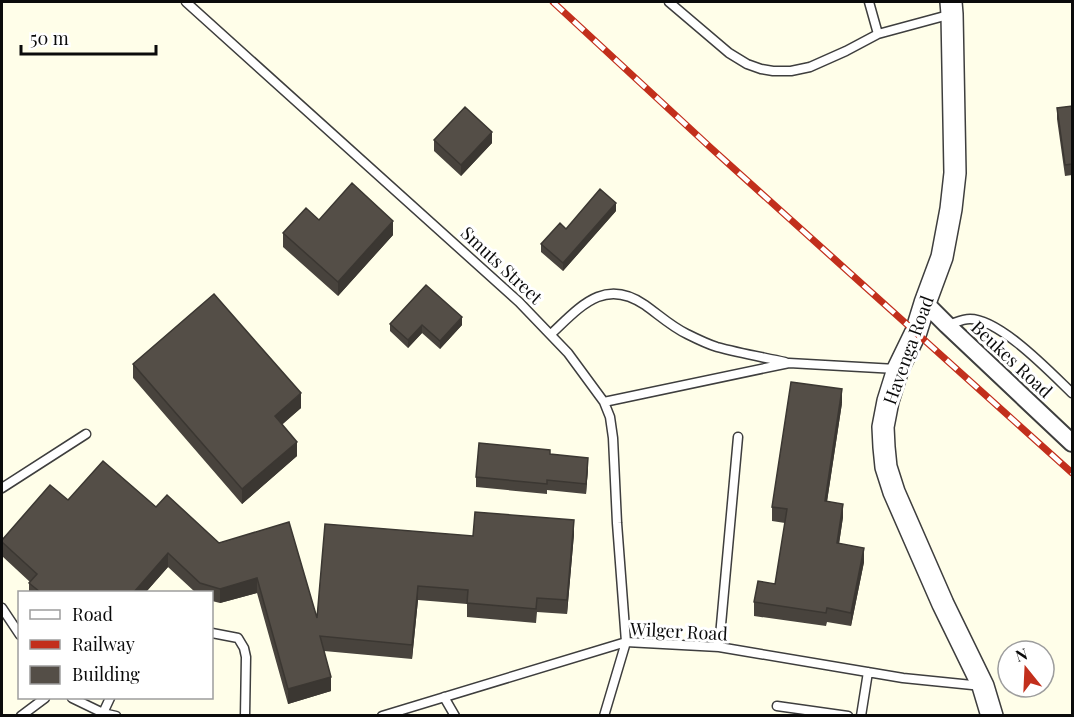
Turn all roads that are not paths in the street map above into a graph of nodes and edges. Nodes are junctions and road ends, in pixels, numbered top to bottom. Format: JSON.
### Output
{"nodes":[{"id":1,"x":186,"y":2,"type":"edge"},
{"id":2,"x":669,"y":2,"type":"edge"},
{"id":3,"x":869,"y":2,"type":"edge"},
{"id":4,"x":952,"y":8,"type":"edge"},
{"id":5,"x":878,"y":34,"type":"junction"},
{"id":6,"x":925,"y":303,"type":"junction"},
{"id":7,"x":947,"y":326,"type":"junction"},
{"id":8,"x":551,"y":334,"type":"junction"},
{"id":9,"x":789,"y":363,"type":"junction"},
{"id":10,"x":898,"y":369,"type":"junction"},
{"id":11,"x":1072,"y":393,"type":"edge"},
{"id":12,"x":604,"y":402,"type":"junction"},
{"id":13,"x":86,"y":434,"type":"dead end"},
{"id":14,"x":738,"y":437,"type":"dead end"},
{"id":15,"x":1072,"y":442,"type":"edge"},
{"id":16,"x":2,"y":488,"type":"edge"},
{"id":17,"x":2,"y":608,"type":"edge"},
{"id":18,"x":18,"y":632,"type":"edge"},
{"id":19,"x":213,"y":633,"type":"edge"},
{"id":20,"x":626,"y":642,"type":"junction"},
{"id":21,"x":719,"y":647,"type":"junction"},
{"id":22,"x":867,"y":672,"type":"junction"},
{"id":23,"x":982,"y":686,"type":"junction"},
{"id":24,"x":444,"y":698,"type":"junction"},
{"id":25,"x":44,"y":699,"type":"edge"},
{"id":26,"x":74,"y":699,"type":"edge"},
{"id":27,"x":110,"y":699,"type":"edge"},
{"id":28,"x":777,"y":706,"type":"dead end"},
{"id":29,"x":103,"y":713,"type":"junction"},
{"id":30,"x":21,"y":716,"type":"edge"},
{"id":31,"x":116,"y":716,"type":"edge"},
{"id":32,"x":245,"y":716,"type":"edge"},
{"id":33,"x":382,"y":716,"type":"edge"},
{"id":34,"x":455,"y":716,"type":"edge"},
{"id":35,"x":604,"y":716,"type":"edge"},
{"id":36,"x":848,"y":716,"type":"edge"},
{"id":37,"x":861,"y":716,"type":"edge"},
{"id":38,"x":992,"y":716,"type":"edge"}],
"edges":[{"from":1,"to":8,"type":"lane","name":"Smuts Street"},
{"from":2,"to":5,"type":"lane"},
{"from":3,"to":5,"type":"lane"},
{"from":4,"to":5,"type":"lane"},
{"from":4,"to":6,"type":"street","name":"Havenga Road"},
{"from":6,"to":7,"type":"street","name":"Beukes Road"},
{"from":6,"to":10,"type":"street","name":"Havenga Road"},
{"from":7,"to":11,"type":"lane"},
{"from":7,"to":15,"type":"street","name":"Beukes Road"},
{"from":8,"to":9,"type":"lane"},
{"from":8,"to":12,"type":"lane","name":"Smuts Street"},
{"from":9,"to":10,"type":"lane"},
{"from":9,"to":12,"type":"lane"},
{"from":10,"to":23,"type":"street","name":"Havenga Road"},
{"from":12,"to":20,"type":"lane","name":"Smuts Street"},
{"from":13,"to":16,"type":"lane"},
{"from":14,"to":21,"type":"lane"},
{"from":17,"to":18,"type":"lane"},
{"from":19,"to":32,"type":"lane"},
{"from":20,"to":21,"type":"lane","name":"Wilger Road"},
{"from":20,"to":24,"type":"lane","name":"Wilger Road"},
{"from":20,"to":35,"type":"lane"},
{"from":21,"to":22,"type":"lane","name":"Wilger Road"},
{"from":22,"to":23,"type":"lane","name":"Wilger Road"},
{"from":22,"to":37,"type":"lane"},
{"from":23,"to":38,"type":"street","name":"Havenga Road"},
{"from":24,"to":33,"type":"lane","name":"Wilger Road"},
{"from":24,"to":34,"type":"lane"},
{"from":25,"to":30,"type":"lane"},
{"from":26,"to":29,"type":"lane"},
{"from":27,"to":29,"type":"lane"},
{"from":28,"to":36,"type":"lane"},
{"from":29,"to":31,"type":"lane"}]}
